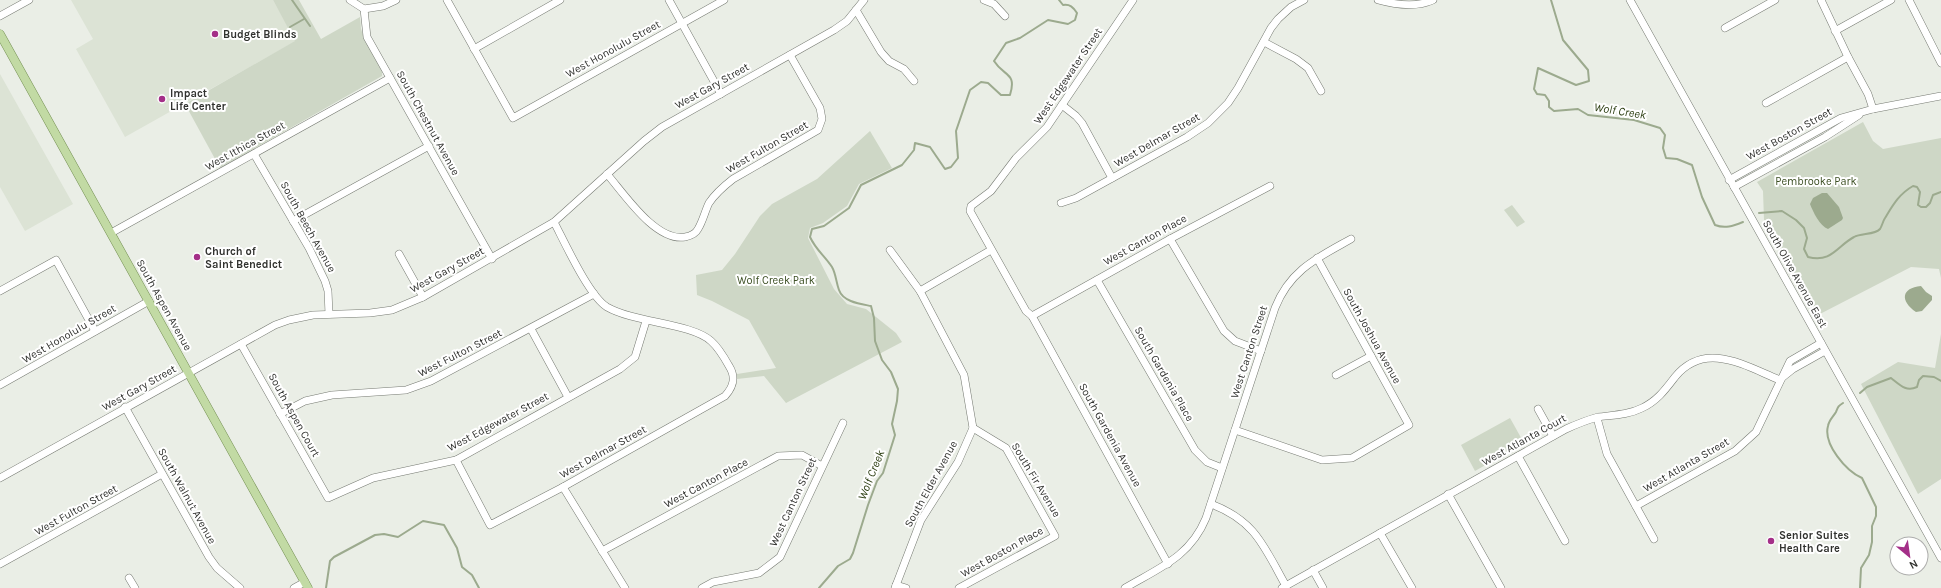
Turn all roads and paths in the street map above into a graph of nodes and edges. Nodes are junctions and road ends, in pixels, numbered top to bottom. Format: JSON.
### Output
{"nodes":[{"id":1,"x":29,"y":0,"type":"edge"},
{"id":2,"x":350,"y":0,"type":"edge"},
{"id":3,"x":396,"y":0,"type":"edge"},
{"id":4,"x":447,"y":0,"type":"edge"},
{"id":5,"x":560,"y":0,"type":"edge"},
{"id":6,"x":669,"y":0,"type":"edge"},
{"id":7,"x":724,"y":0,"type":"edge"},
{"id":8,"x":864,"y":0,"type":"edge"},
{"id":9,"x":984,"y":0,"type":"edge"},
{"id":10,"x":1133,"y":0,"type":"edge"},
{"id":11,"x":1304,"y":0,"type":"edge"},
{"id":12,"x":1378,"y":0,"type":"edge"},
{"id":13,"x":1434,"y":0,"type":"edge"},
{"id":14,"x":1630,"y":0,"type":"edge"},
{"id":15,"x":1776,"y":0,"type":"edge"},
{"id":16,"x":1821,"y":0,"type":"edge"},
{"id":17,"x":1891,"y":0,"type":"edge"},
{"id":18,"x":1909,"y":0,"type":"edge"},
{"id":19,"x":364,"y":8,"type":"junction"},
{"id":20,"x":856,"y":10,"type":"junction"},
{"id":21,"x":0,"y":16,"type":"edge"},
{"id":22,"x":1004,"y":16,"type":"dead end"},
{"id":23,"x":682,"y":23,"type":"junction"},
{"id":24,"x":1725,"y":28,"type":"dead end"},
{"id":25,"x":1835,"y":31,"type":"junction"},
{"id":26,"x":0,"y":34,"type":"edge"},
{"id":27,"x":1264,"y":42,"type":"junction"},
{"id":28,"x":474,"y":49,"type":"junction"},
{"id":29,"x":790,"y":55,"type":"junction"},
{"id":30,"x":1848,"y":57,"type":"junction"},
{"id":31,"x":1941,"y":63,"type":"edge"},
{"id":32,"x":390,"y":78,"type":"junction"},
{"id":33,"x":914,"y":82,"type":"dead end"},
{"id":34,"x":1321,"y":91,"type":"dead end"},
{"id":35,"x":721,"y":94,"type":"junction"},
{"id":36,"x":1941,"y":96,"type":"edge"},
{"id":37,"x":1766,"y":103,"type":"dead end"},
{"id":38,"x":1062,"y":105,"type":"junction"},
{"id":39,"x":1873,"y":109,"type":"junction"},
{"id":40,"x":1862,"y":112,"type":"junction"},
{"id":41,"x":429,"y":146,"type":"junction"},
{"id":42,"x":254,"y":154,"type":"junction"},
{"id":43,"x":607,"y":174,"type":"junction"},
{"id":44,"x":1112,"y":178,"type":"junction"},
{"id":45,"x":1729,"y":180,"type":"junction"},
{"id":46,"x":1270,"y":186,"type":"dead end"},
{"id":47,"x":1734,"y":187,"type":"junction"},
{"id":48,"x":1061,"y":203,"type":"dead end"},
{"id":49,"x":293,"y":221,"type":"junction"},
{"id":50,"x":554,"y":222,"type":"junction"},
{"id":51,"x":111,"y":233,"type":"junction"},
{"id":52,"x":1170,"y":239,"type":"junction"},
{"id":53,"x":1351,"y":239,"type":"dead end"},
{"id":54,"x":890,"y":250,"type":"dead end"},
{"id":55,"x":991,"y":250,"type":"junction"},
{"id":56,"x":399,"y":254,"type":"dead end"},
{"id":57,"x":492,"y":258,"type":"junction"},
{"id":58,"x":1317,"y":258,"type":"junction"},
{"id":59,"x":1097,"y":280,"type":"junction"},
{"id":60,"x":0,"y":291,"type":"edge"},
{"id":61,"x":920,"y":291,"type":"junction"},
{"id":62,"x":594,"y":294,"type":"junction"},
{"id":63,"x":423,"y":297,"type":"junction"},
{"id":64,"x":149,"y":301,"type":"junction"},
{"id":65,"x":330,"y":314,"type":"junction"},
{"id":66,"x":1032,"y":316,"type":"junction"},
{"id":67,"x":646,"y":321,"type":"junction"},
{"id":68,"x":531,"y":329,"type":"junction"},
{"id":69,"x":95,"y":331,"type":"junction"},
{"id":70,"x":1821,"y":343,"type":"junction"},
{"id":71,"x":241,"y":344,"type":"junction"},
{"id":72,"x":1825,"y":351,"type":"junction"},
{"id":73,"x":1261,"y":352,"type":"junction"},
{"id":74,"x":1371,"y":356,"type":"junction"},
{"id":75,"x":189,"y":373,"type":"junction"},
{"id":76,"x":1336,"y":375,"type":"dead end"},
{"id":77,"x":1780,"y":380,"type":"junction"},
{"id":78,"x":0,"y":385,"type":"edge"},
{"id":79,"x":568,"y":397,"type":"junction"},
{"id":80,"x":125,"y":407,"type":"junction"},
{"id":81,"x":1538,"y":409,"type":"dead end"},
{"id":82,"x":280,"y":414,"type":"junction"},
{"id":83,"x":1597,"y":418,"type":"junction"},
{"id":84,"x":843,"y":423,"type":"dead end"},
{"id":85,"x":973,"y":428,"type":"junction"},
{"id":86,"x":1235,"y":430,"type":"junction"},
{"id":87,"x":1553,"y":436,"type":"junction"},
{"id":88,"x":1518,"y":456,"type":"junction"},
{"id":89,"x":456,"y":460,"type":"junction"},
{"id":90,"x":822,"y":466,"type":"junction"},
{"id":91,"x":1222,"y":468,"type":"junction"},
{"id":92,"x":162,"y":474,"type":"junction"},
{"id":93,"x":0,"y":478,"type":"edge"},
{"id":94,"x":563,"y":487,"type":"junction"},
{"id":95,"x":1448,"y":494,"type":"junction"},
{"id":96,"x":328,"y":498,"type":"joint"},
{"id":97,"x":1211,"y":504,"type":"junction"},
{"id":98,"x":1636,"y":506,"type":"junction"},
{"id":99,"x":1380,"y":533,"type":"junction"},
{"id":100,"x":1055,"y":536,"type":"joint"},
{"id":101,"x":1654,"y":539,"type":"dead end"},
{"id":102,"x":1565,"y":541,"type":"dead end"},
{"id":103,"x":602,"y":551,"type":"junction"},
{"id":104,"x":1941,"y":558,"type":"edge"},
{"id":105,"x":0,"y":564,"type":"edge"},
{"id":106,"x":1168,"y":564,"type":"junction"},
{"id":107,"x":1313,"y":570,"type":"junction"},
{"id":108,"x":129,"y":578,"type":"dead end"},
{"id":109,"x":306,"y":585,"type":"edge"},
{"id":110,"x":896,"y":586,"type":"edge"},
{"id":111,"x":1284,"y":587,"type":"edge"},
{"id":112,"x":135,"y":588,"type":"edge"},
{"id":113,"x":240,"y":588,"type":"edge"},
{"id":114,"x":294,"y":588,"type":"edge"},
{"id":115,"x":624,"y":588,"type":"edge"},
{"id":116,"x":702,"y":588,"type":"edge"},
{"id":117,"x":906,"y":588,"type":"edge"},
{"id":118,"x":959,"y":588,"type":"edge"},
{"id":119,"x":1124,"y":588,"type":"edge"},
{"id":120,"x":1323,"y":588,"type":"edge"},
{"id":121,"x":1412,"y":588,"type":"edge"},
{"id":122,"x":1501,"y":588,"type":"edge"}],
"edges":[{"from":1,"to":21,"type":"street"},
{"from":2,"to":19,"type":"street"},
{"from":3,"to":19,"type":"street"},
{"from":4,"to":28,"type":"street"},
{"from":5,"to":28,"type":"street"},
{"from":6,"to":23,"type":"street"},
{"from":7,"to":23,"type":"street","name":"West Honolulu Street"},
{"from":8,"to":20,"type":"street","name":"West Gary Street"},
{"from":9,"to":22,"type":"street"},
{"from":10,"to":38,"type":"street","name":"West Edgewater Street"},
{"from":11,"to":27,"type":"street","name":"West Delmar Street"},
{"from":12,"to":13,"type":"street"},
{"from":14,"to":45,"type":"street","name":"South Olive Avenue East"},
{"from":15,"to":24,"type":"street"},
{"from":16,"to":25,"type":"street"},
{"from":17,"to":25,"type":"street"},
{"from":18,"to":31,"type":"street"},
{"from":19,"to":32,"type":"street","name":"South Chestnut Avenue"},
{"from":20,"to":29,"type":"street","name":"West Gary Street"},
{"from":20,"to":33,"type":"street"},
{"from":23,"to":28,"type":"street","name":"West Honolulu Street"},
{"from":23,"to":35,"type":"street"},
{"from":25,"to":30,"type":"street"},
{"from":26,"to":51,"type":"main road","name":"South Aspen Avenue"},
{"from":27,"to":34,"type":"street"},
{"from":27,"to":44,"type":"street","name":"West Delmar Street"},
{"from":29,"to":35,"type":"street","name":"West Gary Street"},
{"from":29,"to":43,"type":"street","name":"West Fulton Street"},
{"from":30,"to":37,"type":"street"},
{"from":30,"to":39,"type":"street"},
{"from":32,"to":41,"type":"street","name":"South Chestnut Avenue"},
{"from":32,"to":42,"type":"street","name":"West Ithica Street"},
{"from":35,"to":43,"type":"street","name":"West Gary Street"},
{"from":36,"to":39,"type":"street","name":"West Boston Street"},
{"from":38,"to":44,"type":"street"},
{"from":38,"to":55,"type":"street","name":"West Edgewater Street"},
{"from":39,"to":40,"type":"street","name":"West Boston Street"},
{"from":40,"to":45,"type":"street","name":"West Boston Street"},
{"from":40,"to":47,"type":"street","name":"West Boston Street"},
{"from":41,"to":49,"type":"street"},
{"from":41,"to":57,"type":"street","name":"South Chestnut Avenue"},
{"from":42,"to":49,"type":"street","name":"South Beech Avenue"},
{"from":42,"to":51,"type":"street","name":"West Ithica Street"},
{"from":43,"to":50,"type":"street","name":"West Gary Street"},
{"from":44,"to":48,"type":"street","name":"West Delmar Street"},
{"from":45,"to":47,"type":"street","name":"South Olive Avenue East"},
{"from":46,"to":52,"type":"street","name":"West Canton Place"},
{"from":47,"to":70,"type":"street","name":"South Olive Avenue East"},
{"from":49,"to":65,"type":"street","name":"South Beech Avenue"},
{"from":50,"to":57,"type":"street","name":"West Gary Street"},
{"from":50,"to":62,"type":"street"},
{"from":51,"to":64,"type":"main road","name":"South Aspen Avenue"},
{"from":52,"to":59,"type":"street","name":"West Canton Place"},
{"from":52,"to":73,"type":"street"},
{"from":53,"to":58,"type":"street","name":"West Canton Street"},
{"from":54,"to":61,"type":"street"},
{"from":55,"to":61,"type":"street"},
{"from":55,"to":66,"type":"street","name":"West Edgewater Street"},
{"from":56,"to":63,"type":"street"},
{"from":57,"to":63,"type":"street","name":"West Gary Street"},
{"from":58,"to":73,"type":"street","name":"West Canton Street"},
{"from":58,"to":74,"type":"street","name":"South Joshua Avenue"},
{"from":59,"to":66,"type":"street","name":"West Canton Place"},
{"from":59,"to":91,"type":"street","name":"South Gardenia Place"},
{"from":60,"to":69,"type":"street"},
{"from":61,"to":85,"type":"street"},
{"from":62,"to":67,"type":"street"},
{"from":62,"to":68,"type":"street","name":"West Fulton Street"},
{"from":63,"to":65,"type":"street","name":"West Gary Street"},
{"from":64,"to":69,"type":"street","name":"West Honolulu Street"},
{"from":64,"to":75,"type":"main road","name":"South Aspen Avenue"},
{"from":65,"to":71,"type":"street","name":"West Gary Street"},
{"from":66,"to":106,"type":"street","name":"South Gardenia Avenue"},
{"from":67,"to":79,"type":"street","name":"West Edgewater Street"},
{"from":67,"to":94,"type":"street","name":"West Delmar Street"},
{"from":68,"to":79,"type":"street"},
{"from":68,"to":82,"type":"street","name":"West Fulton Street"},
{"from":69,"to":78,"type":"street","name":"West Honolulu Street"},
{"from":70,"to":72,"type":"street","name":"South Olive Avenue East"},
{"from":70,"to":77,"type":"street"},
{"from":71,"to":75,"type":"street","name":"West Gary Street"},
{"from":71,"to":82,"type":"street","name":"South Aspen Court"},
{"from":72,"to":77,"type":"street"},
{"from":72,"to":104,"type":"street","name":"South Olive Avenue East"},
{"from":73,"to":86,"type":"street","name":"West Canton Street"},
{"from":74,"to":76,"type":"street"},
{"from":74,"to":86,"type":"street","name":"South Joshua Avenue"},
{"from":75,"to":80,"type":"street","name":"West Gary Street"},
{"from":75,"to":109,"type":"main road","name":"South Aspen Avenue"},
{"from":77,"to":83,"type":"street","name":"West Atlanta Court"},
{"from":77,"to":98,"type":"street","name":"West Atlanta Street"},
{"from":79,"to":89,"type":"street","name":"West Edgewater Street"},
{"from":80,"to":92,"type":"street","name":"South Walnut Avenue"},
{"from":80,"to":93,"type":"street","name":"West Gary Street"},
{"from":81,"to":87,"type":"street"},
{"from":82,"to":96,"type":"street","name":"South Aspen Court"},
{"from":83,"to":87,"type":"street","name":"West Atlanta Court"},
{"from":83,"to":98,"type":"street"},
{"from":84,"to":90,"type":"street","name":"West Canton Street"},
{"from":85,"to":100,"type":"street","name":"South Fir Avenue"},
{"from":85,"to":110,"type":"street","name":"South Elder Avenue"},
{"from":86,"to":91,"type":"street","name":"West Canton Street"},
{"from":87,"to":88,"type":"street","name":"West Atlanta Court"},
{"from":88,"to":95,"type":"street","name":"West Atlanta Court"},
{"from":88,"to":102,"type":"street"},
{"from":89,"to":94,"type":"street","name":"West Delmar Street"},
{"from":89,"to":96,"type":"street","name":"West Edgewater Street"},
{"from":90,"to":103,"type":"street","name":"West Canton Place"},
{"from":90,"to":116,"type":"street","name":"West Canton Street"},
{"from":91,"to":97,"type":"street","name":"West Canton Street"},
{"from":92,"to":105,"type":"street","name":"West Fulton Street"},
{"from":92,"to":113,"type":"street","name":"South Walnut Avenue"},
{"from":94,"to":103,"type":"street"},
{"from":95,"to":99,"type":"street","name":"West Atlanta Court"},
{"from":95,"to":122,"type":"street"},
{"from":97,"to":106,"type":"street"},
{"from":97,"to":111,"type":"street"},
{"from":98,"to":101,"type":"street"},
{"from":99,"to":107,"type":"street","name":"West Atlanta Court"},
{"from":99,"to":121,"type":"street"},
{"from":100,"to":118,"type":"street","name":"West Boston Place"},
{"from":103,"to":115,"type":"street"},
{"from":106,"to":119,"type":"street"},
{"from":107,"to":111,"type":"street","name":"West Atlanta Court"},
{"from":107,"to":120,"type":"street"},
{"from":108,"to":112,"type":"street"},
{"from":109,"to":114,"type":"street"},
{"from":110,"to":117,"type":"street"}]}
